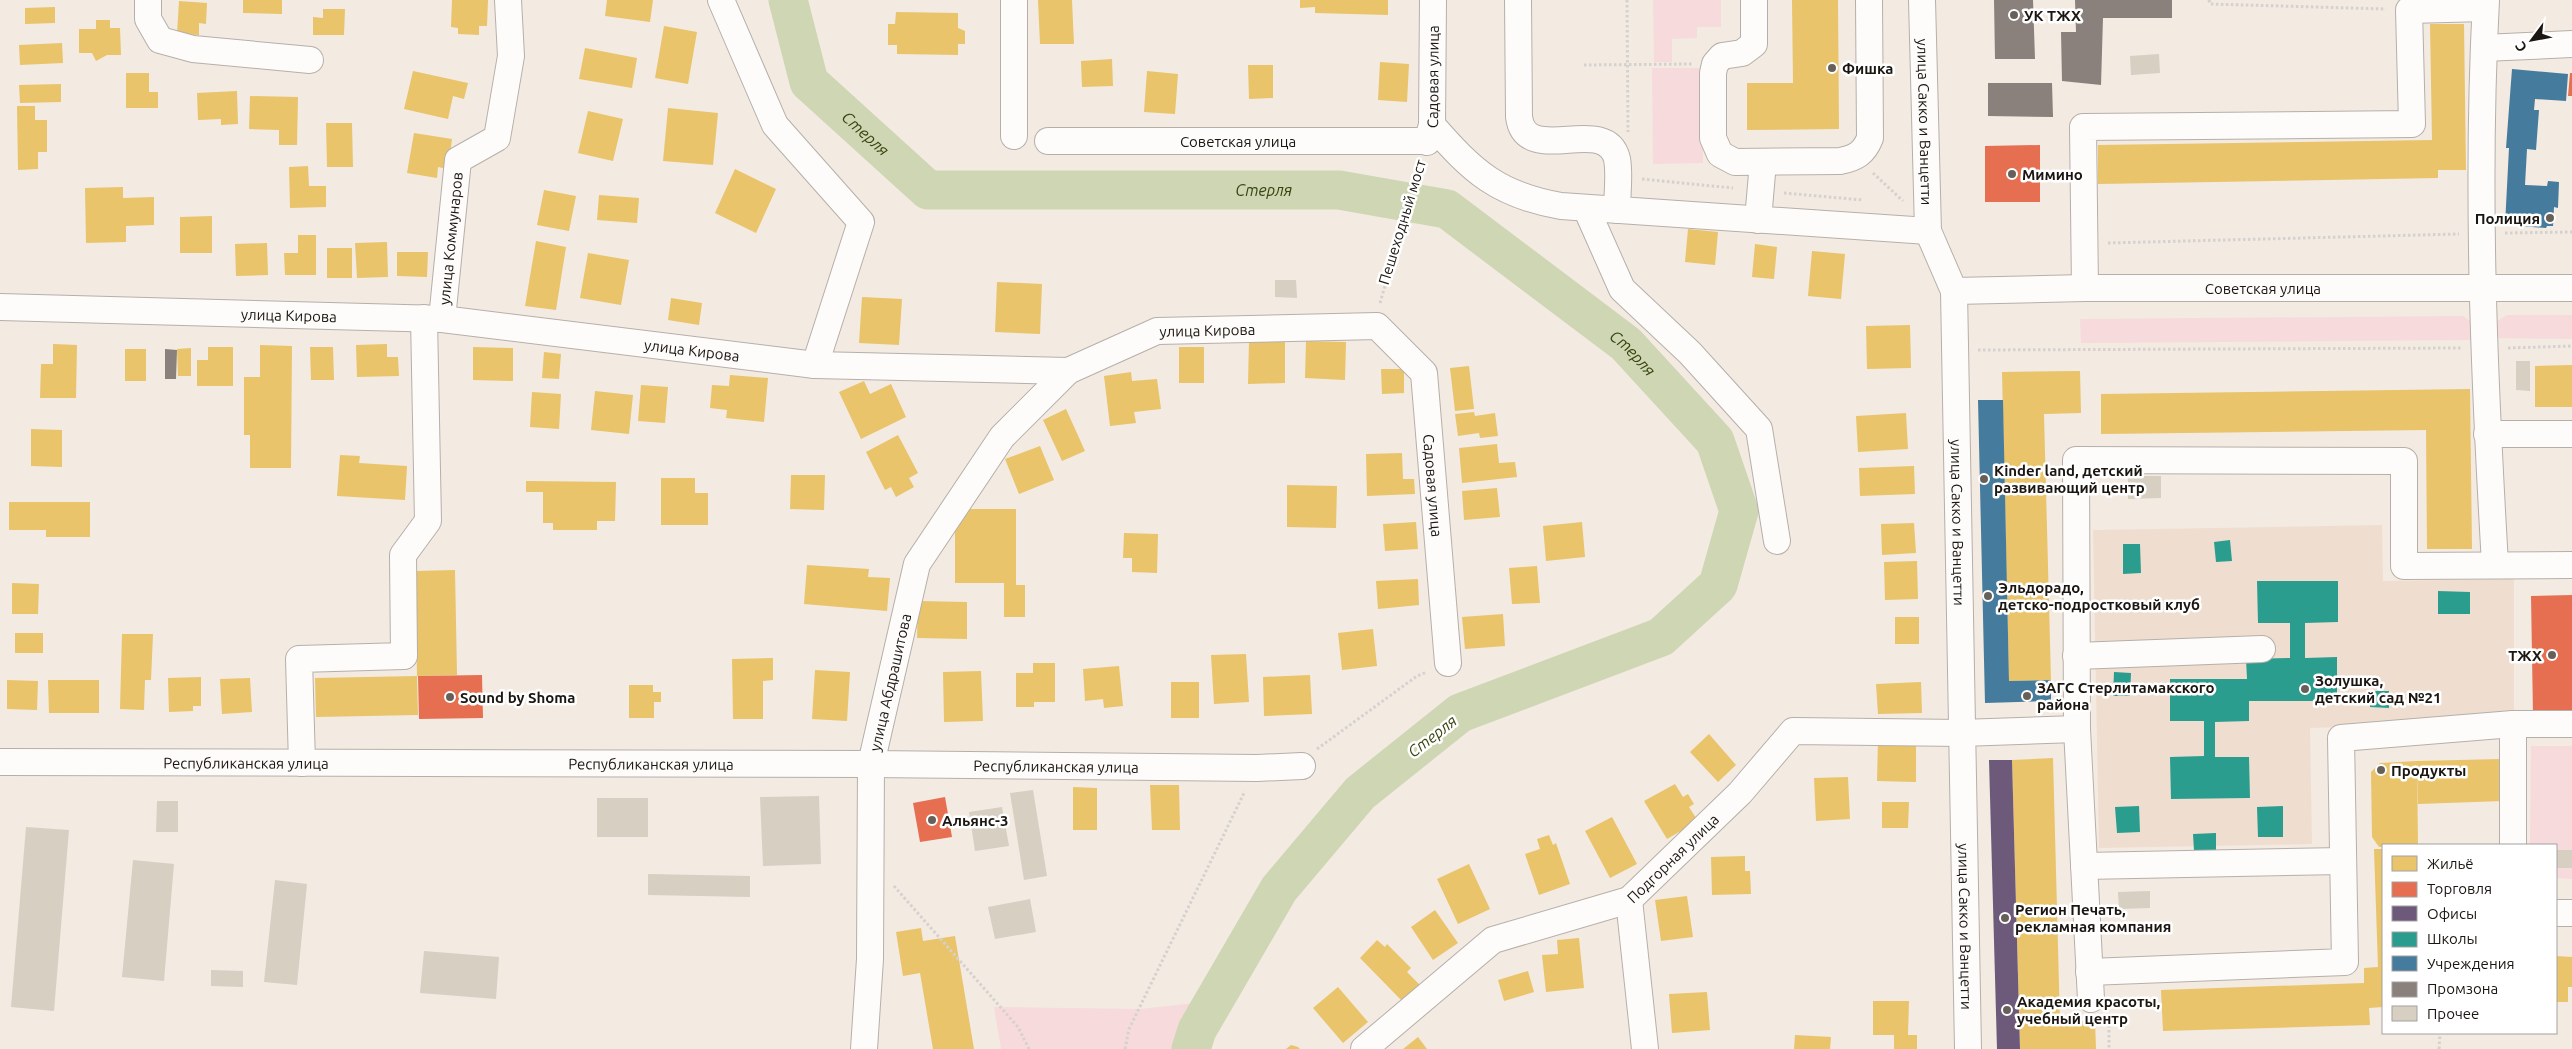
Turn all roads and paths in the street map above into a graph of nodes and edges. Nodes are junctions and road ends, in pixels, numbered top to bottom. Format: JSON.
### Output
{"nodes":[{"id":1,"x":148,"y":0,"type":"edge"},
{"id":2,"x":508,"y":0,"type":"edge"},
{"id":3,"x":721,"y":0,"type":"edge"},
{"id":4,"x":1014,"y":0,"type":"edge"},
{"id":5,"x":1433,"y":0,"type":"edge"},
{"id":6,"x":1518,"y":0,"type":"edge"},
{"id":7,"x":1627,"y":0,"type":"edge"},
{"id":8,"x":1754,"y":0,"type":"edge"},
{"id":9,"x":1869,"y":0,"type":"edge"},
{"id":10,"x":1922,"y":0,"type":"edge"},
{"id":11,"x":2210,"y":0,"type":"edge"},
{"id":12,"x":2486,"y":4,"type":"edge"},
{"id":13,"x":2409,"y":10,"type":"junction"},
{"id":14,"x":2572,"y":44,"type":"edge"},
{"id":15,"x":2484,"y":48,"type":"junction"},
{"id":16,"x":310,"y":60,"type":"dead end"},
{"id":17,"x":1715,"y":64,"type":"junction"},
{"id":18,"x":1584,"y":65,"type":"dead end"},
{"id":19,"x":1628,"y":65,"type":"junction"},
{"id":20,"x":1014,"y":136,"type":"dead end"},
{"id":21,"x":1428,"y":140,"type":"junction"},
{"id":22,"x":1048,"y":141,"type":"dead end"},
{"id":23,"x":1613,"y":152,"type":"junction"},
{"id":24,"x":1856,"y":156,"type":"junction"},
{"id":25,"x":1764,"y":162,"type":"junction"},
{"id":26,"x":1907,"y":205,"type":"dead end"},
{"id":27,"x":1586,"y":208,"type":"junction"},
{"id":28,"x":1617,"y":210,"type":"junction"},
{"id":29,"x":1758,"y":220,"type":"junction"},
{"id":30,"x":1928,"y":231,"type":"junction"},
{"id":31,"x":2572,"y":232,"type":"edge"},
{"id":32,"x":2480,"y":234,"type":"junction"},
{"id":33,"x":2085,"y":244,"type":"junction"},
{"id":34,"x":2085,"y":288,"type":"junction"},
{"id":35,"x":2572,"y":288,"type":"edge"},
{"id":36,"x":2482,"y":289,"type":"junction"},
{"id":37,"x":1381,"y":291,"type":"dead end"},
{"id":38,"x":1954,"y":291,"type":"junction"},
{"id":39,"x":0,"y":307,"type":"edge"},
{"id":40,"x":433,"y":318,"type":"junction"},
{"id":41,"x":1377,"y":326,"type":"joint"},
{"id":42,"x":1954,"y":346,"type":"junction"},
{"id":43,"x":2572,"y":346,"type":"edge"},
{"id":44,"x":2483,"y":348,"type":"junction"},
{"id":45,"x":815,"y":364,"type":"junction"},
{"id":46,"x":1068,"y":371,"type":"junction"},
{"id":47,"x":2488,"y":434,"type":"junction"},
{"id":48,"x":2572,"y":434,"type":"edge"},
{"id":49,"x":1777,"y":541,"type":"dead end"},
{"id":50,"x":2495,"y":564,"type":"junction"},
{"id":51,"x":2572,"y":565,"type":"edge"},
{"id":52,"x":2262,"y":649,"type":"dead end"},
{"id":53,"x":2076,"y":656,"type":"junction"},
{"id":54,"x":1448,"y":663,"type":"joint"},
{"id":55,"x":2513,"y":724,"type":"junction"},
{"id":56,"x":2572,"y":724,"type":"edge"},
{"id":57,"x":2077,"y":729,"type":"junction"},
{"id":58,"x":1960,"y":733,"type":"junction"},
{"id":59,"x":0,"y":762,"type":"edge"},
{"id":60,"x":302,"y":762,"type":"junction"},
{"id":61,"x":871,"y":764,"type":"junction"},
{"id":62,"x":1302,"y":766,"type":"joint"},
{"id":63,"x":1256,"y":768,"type":"junction"},
{"id":64,"x":2513,"y":844,"type":"edge"},
{"id":65,"x":871,"y":859,"type":"junction"},
{"id":66,"x":2343,"y":861,"type":"junction"},
{"id":67,"x":2084,"y":866,"type":"junction"},
{"id":68,"x":1628,"y":900,"type":"junction"},
{"id":69,"x":2557,"y":913,"type":"edge"},
{"id":70,"x":2572,"y":913,"type":"edge"},
{"id":71,"x":2089,"y":972,"type":"junction"},
{"id":72,"x":2091,"y":999,"type":"dead end"},
{"id":73,"x":2440,"y":1034,"type":"edge"},
{"id":74,"x":864,"y":1049,"type":"edge"},
{"id":75,"x":1028,"y":1049,"type":"edge"},
{"id":76,"x":1125,"y":1049,"type":"edge"},
{"id":77,"x":1364,"y":1049,"type":"edge"},
{"id":78,"x":1645,"y":1049,"type":"edge"},
{"id":79,"x":1968,"y":1049,"type":"edge"},
{"id":80,"x":2439,"y":1049,"type":"edge"}],
"edges":[{"from":1,"to":16,"type":"street"},
{"from":2,"to":40,"type":"street","name":"улица Коммунаров"},
{"from":3,"to":45,"type":"street"},
{"from":4,"to":20,"type":"street"},
{"from":5,"to":21,"type":"street","name":"Садовая улица"},
{"from":6,"to":23,"type":"street"},
{"from":7,"to":19,"type":"path"},
{"from":8,"to":17,"type":"street"},
{"from":9,"to":24,"type":"street"},
{"from":10,"to":30,"type":"street","name":"улица Сакко и Ванцетти"},
{"from":11,"to":13,"type":"path"},
{"from":12,"to":13,"type":"street"},
{"from":12,"to":15,"type":"street"},
{"from":13,"to":33,"type":"street"},
{"from":14,"to":15,"type":"street"},
{"from":15,"to":32,"type":"street"},
{"from":17,"to":19,"type":"path"},
{"from":17,"to":25,"type":"street"},
{"from":18,"to":19,"type":"path"},
{"from":19,"to":23,"type":"path"},
{"from":21,"to":22,"type":"street","name":"Советская улица"},
{"from":21,"to":27,"type":"street"},
{"from":21,"to":37,"type":"path","name":"Пешеходный мост"},
{"from":23,"to":28,"type":"street"},
{"from":24,"to":25,"type":"street"},
{"from":24,"to":26,"type":"path"},
{"from":25,"to":29,"type":"street"},
{"from":27,"to":28,"type":"street"},
{"from":27,"to":49,"type":"street"},
{"from":28,"to":29,"type":"street"},
{"from":29,"to":30,"type":"street"},
{"from":30,"to":38,"type":"street","name":"улица Сакко и Ванцетти"},
{"from":31,"to":32,"type":"path"},
{"from":32,"to":33,"type":"path"},
{"from":32,"to":36,"type":"street"},
{"from":33,"to":34,"type":"street"},
{"from":34,"to":36,"type":"street","name":"Советская улица"},
{"from":34,"to":38,"type":"street","name":"Советская улица"},
{"from":35,"to":36,"type":"street","name":"Советская улица"},
{"from":36,"to":44,"type":"street"},
{"from":38,"to":42,"type":"street","name":"улица Сакко и Ванцетти"},
{"from":39,"to":40,"type":"street","name":"улица Кирова"},
{"from":40,"to":45,"type":"street","name":"улица Кирова"},
{"from":40,"to":60,"type":"street","name":"улица Коммунаров"},
{"from":41,"to":46,"type":"street","name":"улица Кирова"},
{"from":41,"to":54,"type":"street","name":"Садовая улица"},
{"from":42,"to":44,"type":"path"},
{"from":42,"to":58,"type":"street","name":"улица Сакко и Ванцетти"},
{"from":43,"to":44,"type":"path"},
{"from":44,"to":47,"type":"street"},
{"from":45,"to":46,"type":"street","name":"улица Кирова"},
{"from":46,"to":61,"type":"street","name":"улица Абдрашитова"},
{"from":47,"to":48,"type":"street"},
{"from":47,"to":50,"type":"street"},
{"from":50,"to":51,"type":"street"},
{"from":50,"to":53,"type":"street"},
{"from":52,"to":53,"type":"street"},
{"from":53,"to":57,"type":"street"},
{"from":54,"to":62,"type":"path"},
{"from":55,"to":56,"type":"street"},
{"from":55,"to":64,"type":"street"},
{"from":55,"to":66,"type":"street"},
{"from":57,"to":58,"type":"street"},
{"from":57,"to":67,"type":"street"},
{"from":58,"to":68,"type":"street","name":"Подгорная улица"},
{"from":58,"to":79,"type":"street","name":"улица Сакко и Ванцетти"},
{"from":59,"to":60,"type":"street","name":"Республиканская улица"},
{"from":60,"to":61,"type":"street","name":"Республиканская улица"},
{"from":61,"to":63,"type":"street","name":"Республиканская улица"},
{"from":61,"to":65,"type":"street","name":"улица Абдрашитова"},
{"from":62,"to":63,"type":"street","name":"Республиканская улица"},
{"from":63,"to":76,"type":"path"},
{"from":65,"to":74,"type":"street","name":"улица Абдрашитова"},
{"from":65,"to":75,"type":"path"},
{"from":66,"to":67,"type":"street"},
{"from":66,"to":71,"type":"street"},
{"from":67,"to":71,"type":"street"},
{"from":68,"to":77,"type":"street","name":"Подгорная улица"},
{"from":68,"to":78,"type":"street"},
{"from":69,"to":70,"type":"street"},
{"from":71,"to":72,"type":"street"},
{"from":73,"to":80,"type":"path"}]}
